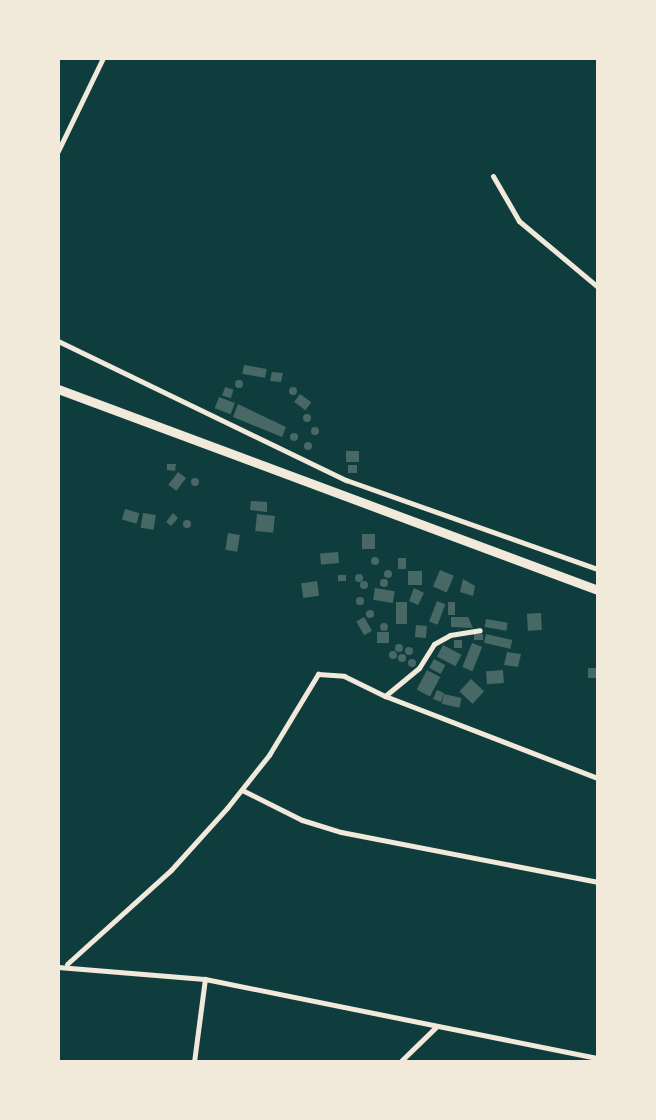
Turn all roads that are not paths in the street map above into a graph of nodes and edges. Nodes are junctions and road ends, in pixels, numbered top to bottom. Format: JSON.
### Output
{"nodes":[{"id":1,"x":103,"y":58,"type":"edge"},
{"id":2,"x":58,"y":151,"type":"edge"},
{"id":3,"x":493,"y":176,"type":"dead end"},
{"id":4,"x":598,"y":287,"type":"edge"},
{"id":5,"x":58,"y":341,"type":"edge"},
{"id":6,"x":58,"y":388,"type":"edge"},
{"id":7,"x":598,"y":569,"type":"edge"},
{"id":8,"x":598,"y":590,"type":"edge"},
{"id":9,"x":480,"y":630,"type":"dead end"},
{"id":10,"x":385,"y":696,"type":"junction"},
{"id":11,"x":598,"y":778,"type":"edge"},
{"id":12,"x":242,"y":790,"type":"junction"},
{"id":13,"x":598,"y":882,"type":"edge"},
{"id":14,"x":67,"y":964,"type":"junction"},
{"id":15,"x":58,"y":967,"type":"edge"},
{"id":16,"x":205,"y":979,"type":"junction"},
{"id":17,"x":436,"y":1027,"type":"junction"},
{"id":18,"x":598,"y":1058,"type":"edge"},
{"id":19,"x":194,"y":1062,"type":"edge"},
{"id":20,"x":400,"y":1062,"type":"edge"}],
"edges":[{"from":1,"to":2,"type":"street"},
{"from":3,"to":4,"type":"street"},
{"from":5,"to":7,"type":"street"},
{"from":6,"to":8,"type":"highway"},
{"from":9,"to":10,"type":"street"},
{"from":10,"to":11,"type":"street"},
{"from":10,"to":12,"type":"street"},
{"from":12,"to":13,"type":"street"},
{"from":12,"to":14,"type":"street"},
{"from":14,"to":15,"type":"street"},
{"from":14,"to":16,"type":"street"},
{"from":16,"to":17,"type":"street"},
{"from":16,"to":19,"type":"street"},
{"from":17,"to":18,"type":"street"},
{"from":17,"to":20,"type":"street"}]}
